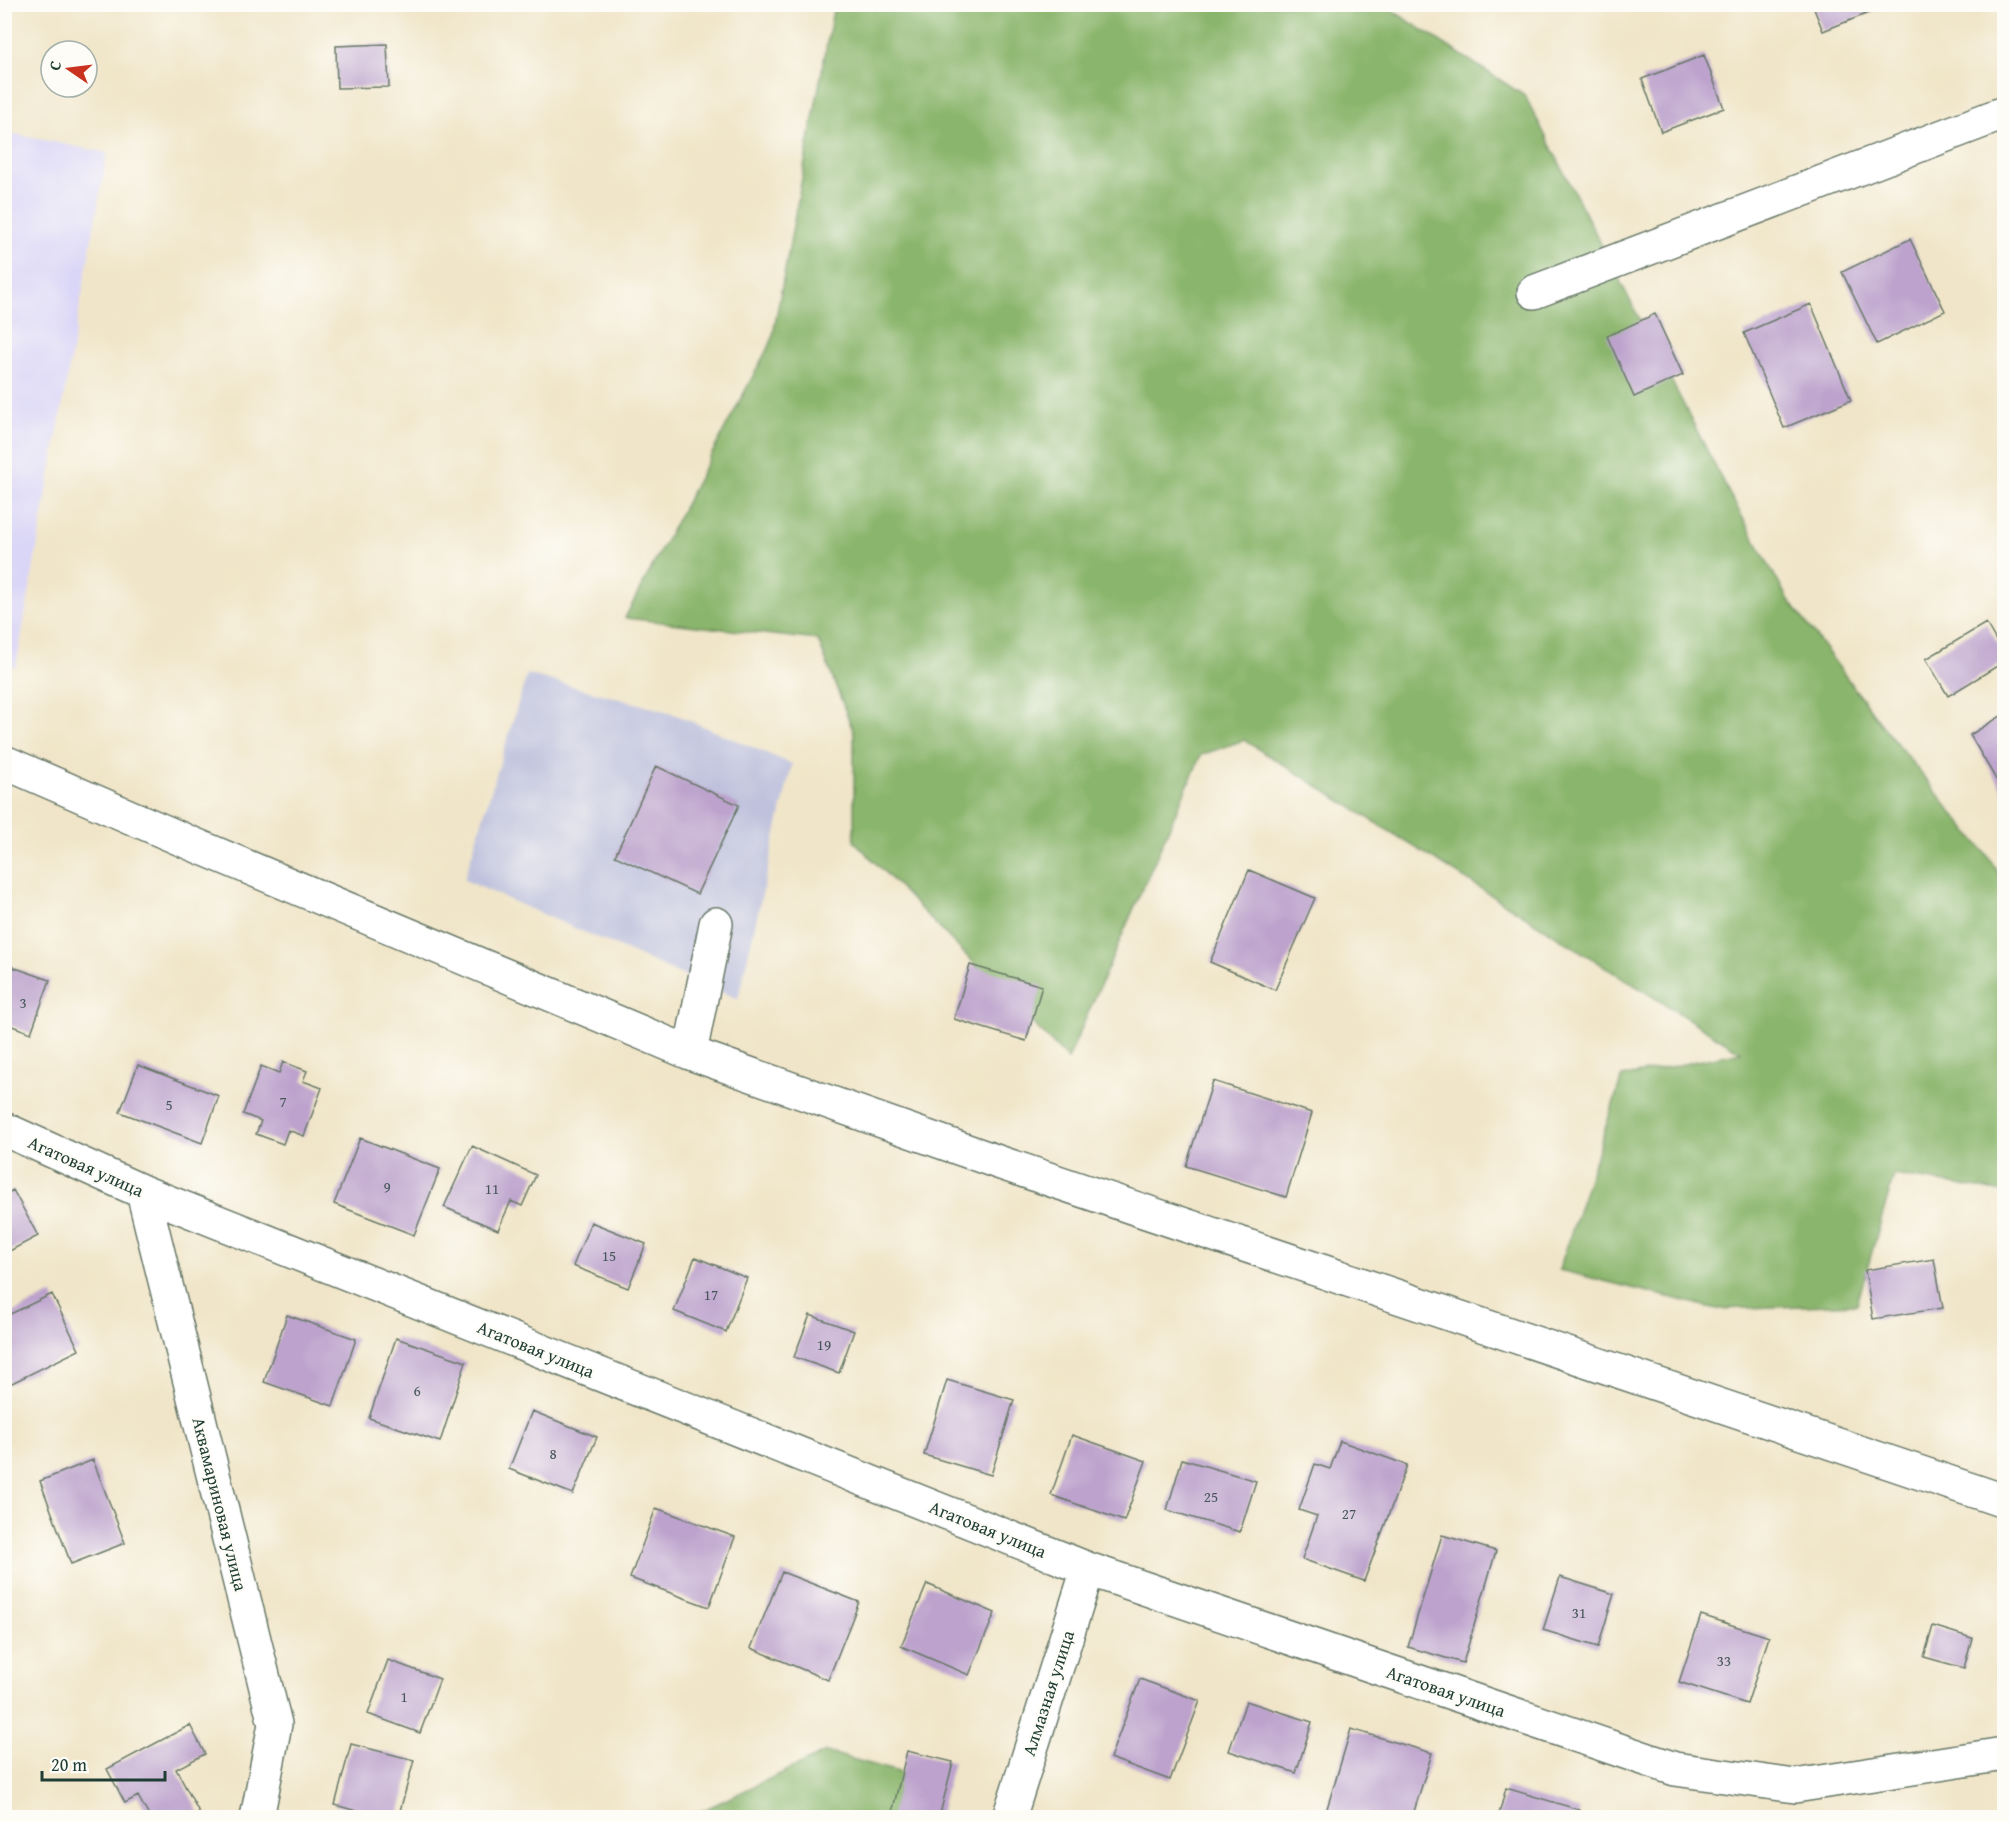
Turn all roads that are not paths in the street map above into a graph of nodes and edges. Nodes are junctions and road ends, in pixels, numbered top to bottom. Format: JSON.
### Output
{"nodes":[{"id":1,"x":2004,"y":113,"type":"edge"},
{"id":2,"x":1534,"y":292,"type":"dead end"},
{"id":3,"x":4,"y":762,"type":"edge"},
{"id":4,"x":716,"y":924,"type":"dead end"},
{"id":5,"x":690,"y":1053,"type":"junction"},
{"id":6,"x":4,"y":1130,"type":"edge"},
{"id":7,"x":143,"y":1192,"type":"junction"},
{"id":8,"x":2004,"y":1501,"type":"edge"},
{"id":9,"x":1088,"y":1569,"type":"junction"},
{"id":10,"x":2004,"y":1754,"type":"edge"},
{"id":11,"x":257,"y":1818,"type":"edge"},
{"id":12,"x":1009,"y":1818,"type":"edge"}],
"edges":[{"from":1,"to":2,"type":"street"},
{"from":3,"to":5,"type":"street"},
{"from":4,"to":5,"type":"street"},
{"from":5,"to":8,"type":"street"},
{"from":6,"to":7,"type":"street","name":"Агатовая улица"},
{"from":7,"to":9,"type":"street","name":"Агатовая улица"},
{"from":7,"to":11,"type":"street","name":"Аквамариновая улица"},
{"from":9,"to":10,"type":"street","name":"Агатовая улица"},
{"from":9,"to":12,"type":"street","name":"Алмазная улица"}]}
